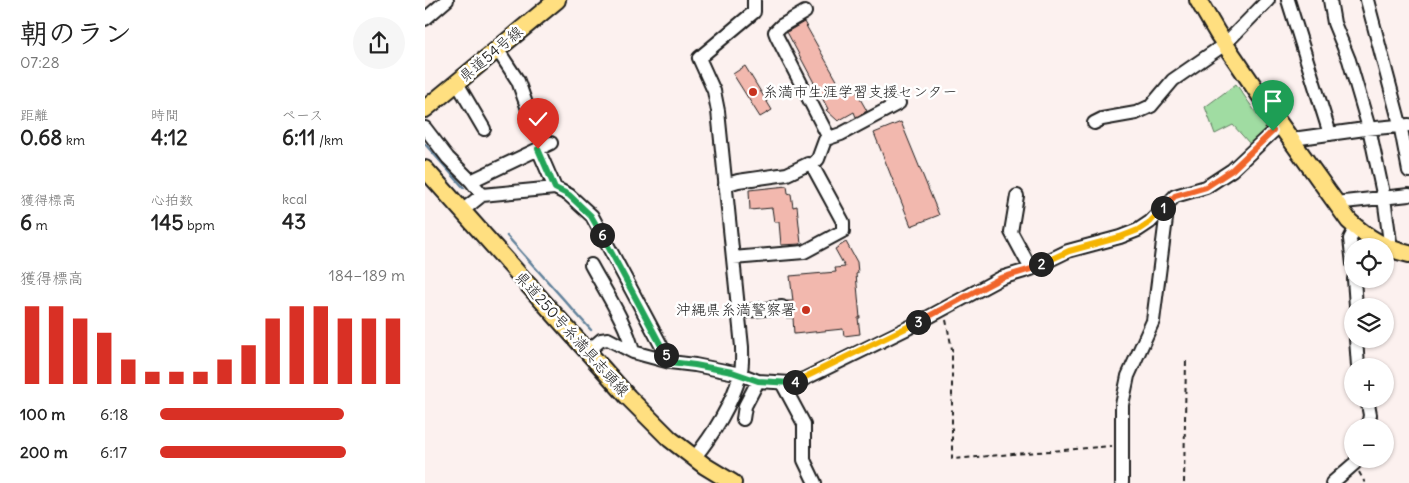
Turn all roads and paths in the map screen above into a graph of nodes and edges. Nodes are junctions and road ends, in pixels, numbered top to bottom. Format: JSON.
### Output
{"nodes":[{"id":1,"x":447,"y":0,"type":"edge"},
{"id":2,"x":557,"y":0,"type":"edge"},
{"id":3,"x":754,"y":0,"type":"edge"},
{"id":4,"x":1197,"y":0,"type":"edge"},
{"id":5,"x":1268,"y":0,"type":"edge"},
{"id":6,"x":1288,"y":0,"type":"edge"},
{"id":7,"x":1330,"y":0,"type":"edge"},
{"id":8,"x":1367,"y":0,"type":"edge"},
{"id":9,"x":427,"y":12,"type":"edge"},
{"id":10,"x":805,"y":12,"type":"dead end"},
{"id":11,"x":1225,"y":44,"type":"junction"},
{"id":12,"x":497,"y":49,"type":"junction"},
{"id":13,"x":457,"y":82,"type":"junction"},
{"id":14,"x":899,"y":103,"type":"dead end"},
{"id":15,"x":425,"y":109,"type":"edge"},
{"id":16,"x":530,"y":115,"type":"dead end"},
{"id":17,"x":1094,"y":123,"type":"dead end"},
{"id":18,"x":1404,"y":124,"type":"edge"},
{"id":19,"x":1280,"y":125,"type":"junction"},
{"id":20,"x":425,"y":128,"type":"edge"},
{"id":21,"x":484,"y":128,"type":"dead end"},
{"id":22,"x":1369,"y":128,"type":"junction"},
{"id":23,"x":1330,"y":134,"type":"junction"},
{"id":24,"x":829,"y":138,"type":"junction"},
{"id":25,"x":551,"y":143,"type":"dead end"},
{"id":26,"x":1292,"y":143,"type":"junction"},
{"id":27,"x":538,"y":149,"type":"junction"},
{"id":28,"x":812,"y":165,"type":"junction"},
{"id":29,"x":425,"y":169,"type":"edge"},
{"id":30,"x":1409,"y":171,"type":"edge"},
{"id":31,"x":471,"y":181,"type":"junction"},
{"id":32,"x":725,"y":185,"type":"junction"},
{"id":33,"x":555,"y":188,"type":"junction"},
{"id":34,"x":482,"y":195,"type":"junction"},
{"id":35,"x":1409,"y":195,"type":"edge"},
{"id":36,"x":1017,"y":196,"type":"dead end"},
{"id":37,"x":1384,"y":198,"type":"junction"},
{"id":38,"x":1168,"y":203,"type":"junction"},
{"id":39,"x":1335,"y":203,"type":"junction"},
{"id":40,"x":462,"y":211,"type":"junction"},
{"id":41,"x":1356,"y":227,"type":"junction"},
{"id":42,"x":1350,"y":238,"type":"edge"},
{"id":43,"x":1370,"y":238,"type":"edge"},
{"id":44,"x":1390,"y":238,"type":"edge"},
{"id":45,"x":1394,"y":249,"type":"edge"},
{"id":46,"x":1409,"y":254,"type":"edge"},
{"id":47,"x":733,"y":258,"type":"junction"},
{"id":48,"x":591,"y":265,"type":"dead end"},
{"id":49,"x":1031,"y":269,"type":"junction"},
{"id":50,"x":782,"y":307,"type":"dead end"},
{"id":51,"x":945,"y":309,"type":"junction"},
{"id":52,"x":738,"y":312,"type":"junction"},
{"id":53,"x":587,"y":351,"type":"junction"},
{"id":54,"x":633,"y":352,"type":"junction"},
{"id":55,"x":1186,"y":358,"type":"dead end"},
{"id":56,"x":670,"y":362,"type":"junction"},
{"id":57,"x":740,"y":374,"type":"junction"},
{"id":58,"x":758,"y":381,"type":"junction"},
{"id":59,"x":782,"y":383,"type":"junction"},
{"id":60,"x":743,"y":419,"type":"dead end"},
{"id":61,"x":1122,"y":445,"type":"junction"},
{"id":62,"x":694,"y":458,"type":"junction"},
{"id":63,"x":1349,"y":468,"type":"edge"},
{"id":64,"x":733,"y":483,"type":"edge"},
{"id":65,"x":815,"y":483,"type":"edge"},
{"id":66,"x":1122,"y":483,"type":"edge"},
{"id":67,"x":1184,"y":483,"type":"edge"},
{"id":68,"x":1332,"y":483,"type":"edge"}],
"edges":[{"from":1,"to":9,"type":"street"},
{"from":2,"to":12,"type":"main road","name":"県道54号線"},
{"from":3,"to":32,"type":"street"},
{"from":4,"to":11,"type":"main road"},
{"from":5,"to":11,"type":"street"},
{"from":6,"to":23,"type":"street"},
{"from":7,"to":22,"type":"street"},
{"from":8,"to":18,"type":"street"},
{"from":10,"to":24,"type":"street"},
{"from":11,"to":17,"type":"street"},
{"from":11,"to":19,"type":"main road"},
{"from":12,"to":13,"type":"main road","name":"県道54号線"},
{"from":12,"to":16,"type":"street"},
{"from":13,"to":15,"type":"main road","name":"県道54号線"},
{"from":13,"to":21,"type":"street"},
{"from":14,"to":24,"type":"street"},
{"from":18,"to":22,"type":"street"},
{"from":18,"to":30,"type":"street"},
{"from":19,"to":26,"type":"main road"},
{"from":19,"to":38,"type":"street"},
{"from":20,"to":31,"type":"street"},
{"from":22,"to":23,"type":"street"},
{"from":22,"to":37,"type":"street"},
{"from":23,"to":26,"type":"street"},
{"from":24,"to":28,"type":"street"},
{"from":25,"to":27,"type":"street"},
{"from":26,"to":39,"type":"main road"},
{"from":27,"to":31,"type":"street"},
{"from":27,"to":33,"type":"street"},
{"from":28,"to":32,"type":"street"},
{"from":28,"to":47,"type":"street"},
{"from":29,"to":40,"type":"main road","name":"県道250号糸満具志頭線"},
{"from":31,"to":34,"type":"street"},
{"from":32,"to":47,"type":"street"},
{"from":33,"to":34,"type":"street"},
{"from":33,"to":56,"type":"street"},
{"from":34,"to":40,"type":"street"},
{"from":35,"to":37,"type":"street"},
{"from":36,"to":49,"type":"street"},
{"from":37,"to":39,"type":"street"},
{"from":37,"to":44,"type":"street"},
{"from":38,"to":49,"type":"street"},
{"from":38,"to":61,"type":"street"},
{"from":39,"to":41,"type":"main road"},
{"from":40,"to":53,"type":"main road","name":"県道250号糸満具志頭線"},
{"from":41,"to":42,"type":"street"},
{"from":41,"to":43,"type":"main road"},
{"from":45,"to":46,"type":"main road"},
{"from":47,"to":52,"type":"street"},
{"from":48,"to":54,"type":"street"},
{"from":49,"to":51,"type":"street"},
{"from":50,"to":52,"type":"street"},
{"from":51,"to":59,"type":"street"},
{"from":51,"to":61,"type":"path"},
{"from":52,"to":57,"type":"street"},
{"from":53,"to":54,"type":"street"},
{"from":53,"to":62,"type":"main road","name":"県道250号糸満具志頭線"},
{"from":54,"to":56,"type":"street"},
{"from":55,"to":67,"type":"path"},
{"from":56,"to":57,"type":"street"},
{"from":57,"to":58,"type":"street"},
{"from":57,"to":62,"type":"street"},
{"from":58,"to":59,"type":"street"},
{"from":58,"to":60,"type":"street"},
{"from":59,"to":65,"type":"street"},
{"from":61,"to":66,"type":"street"},
{"from":62,"to":64,"type":"main road","name":"県道250号糸満具志頭線"},
{"from":63,"to":68,"type":"street"}]}
